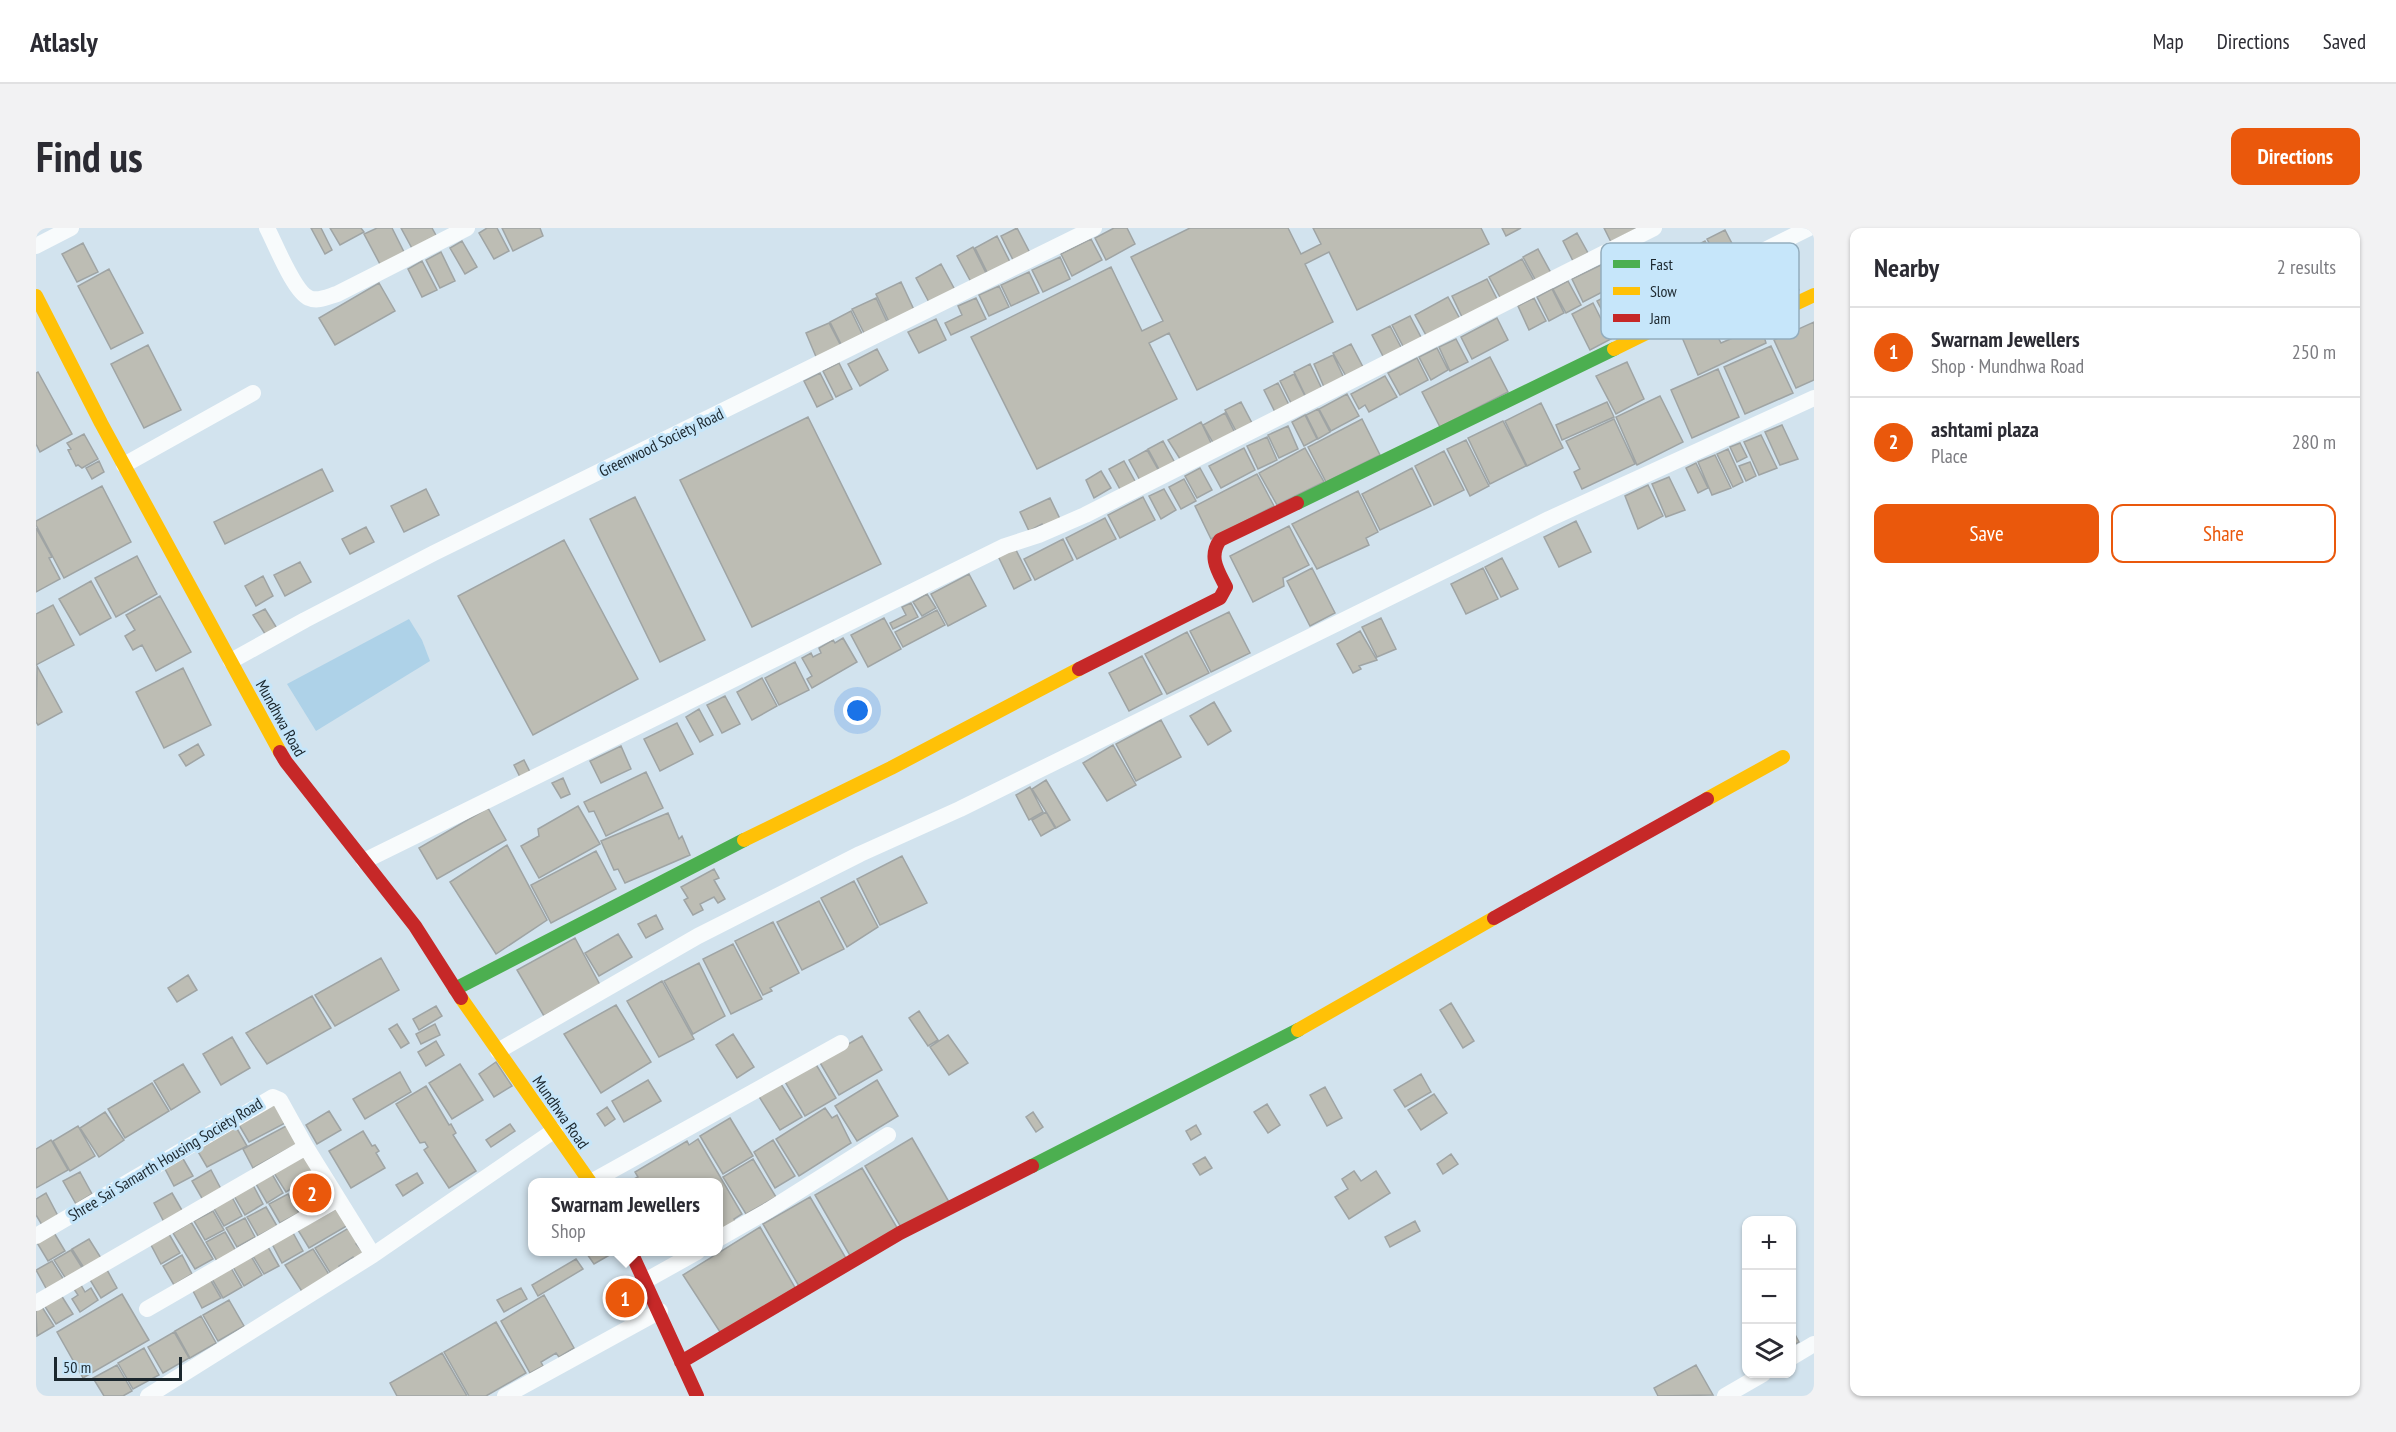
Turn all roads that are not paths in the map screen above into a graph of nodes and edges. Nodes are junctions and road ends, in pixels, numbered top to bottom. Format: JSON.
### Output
{"nodes":[{"id":1,"x":71,"y":228,"type":"edge"},
{"id":2,"x":267,"y":228,"type":"edge"},
{"id":3,"x":467,"y":228,"type":"edge"},
{"id":4,"x":1094,"y":228,"type":"edge"},
{"id":5,"x":1654,"y":228,"type":"edge"},
{"id":6,"x":1809,"y":228,"type":"edge"},
{"id":7,"x":1624,"y":243,"type":"edge"},
{"id":8,"x":1779,"y":243,"type":"edge"},
{"id":9,"x":36,"y":246,"type":"edge"},
{"id":10,"x":1601,"y":255,"type":"edge"},
{"id":11,"x":36,"y":296,"type":"edge"},
{"id":12,"x":1814,"y":296,"type":"edge"},
{"id":13,"x":1799,"y":303,"type":"edge"},
{"id":14,"x":1634,"y":339,"type":"edge"},
{"id":15,"x":253,"y":393,"type":"dead end"},
{"id":16,"x":1814,"y":398,"type":"edge"},
{"id":17,"x":124,"y":465,"type":"junction"},
{"id":18,"x":231,"y":661,"type":"junction"},
{"id":19,"x":1783,"y":758,"type":"dead end"},
{"id":20,"x":364,"y":861,"type":"junction"},
{"id":21,"x":455,"y":989,"type":"junction"},
{"id":22,"x":841,"y":1043,"type":"dead end"},
{"id":23,"x":498,"y":1052,"type":"junction"},
{"id":24,"x":555,"y":1130,"type":"junction"},
{"id":25,"x":888,"y":1135,"type":"dead end"},
{"id":26,"x":306,"y":1147,"type":"junction"},
{"id":27,"x":588,"y":1178,"type":"edge"},
{"id":28,"x":598,"y":1178,"type":"edge"},
{"id":29,"x":338,"y":1198,"type":"junction"},
{"id":30,"x":36,"y":1236,"type":"edge"},
{"id":31,"x":723,"y":1236,"type":"edge"},
{"id":32,"x":373,"y":1255,"type":"junction"},
{"id":33,"x":633,"y":1256,"type":"edge"},
{"id":34,"x":688,"y":1256,"type":"edge"},
{"id":35,"x":645,"y":1281,"type":"junction"},
{"id":36,"x":36,"y":1303,"type":"edge"},
{"id":37,"x":147,"y":1308,"type":"dead end"},
{"id":38,"x":660,"y":1311,"type":"junction"},
{"id":39,"x":1814,"y":1344,"type":"edge"},
{"id":40,"x":1796,"y":1354,"type":"edge"},
{"id":41,"x":681,"y":1362,"type":"junction"},
{"id":42,"x":1756,"y":1378,"type":"edge"},
{"id":43,"x":148,"y":1396,"type":"edge"},
{"id":44,"x":505,"y":1396,"type":"edge"},
{"id":45,"x":697,"y":1396,"type":"edge"},
{"id":46,"x":1725,"y":1396,"type":"edge"}],
"edges":[{"from":1,"to":9,"type":"street"},
{"from":2,"to":3,"type":"street"},
{"from":4,"to":18,"type":"street","name":"Greenwood Society Road"},
{"from":5,"to":7,"type":"street"},
{"from":6,"to":8,"type":"street"},
{"from":10,"to":20,"type":"street"},
{"from":11,"to":17,"type":"street","name":"Mundhwa Road"},
{"from":12,"to":13,"type":"street"},
{"from":14,"to":21,"type":"street"},
{"from":15,"to":17,"type":"street"},
{"from":16,"to":23,"type":"street"},
{"from":17,"to":18,"type":"street","name":"Mundhwa Road"},
{"from":18,"to":20,"type":"street","name":"Mundhwa Road"},
{"from":19,"to":41,"type":"street"},
{"from":20,"to":21,"type":"street","name":"Mundhwa Road"},
{"from":21,"to":23,"type":"street","name":"Mundhwa Road"},
{"from":22,"to":28,"type":"street"},
{"from":23,"to":24,"type":"street","name":"Mundhwa Road"},
{"from":24,"to":27,"type":"street","name":"Mundhwa Road"},
{"from":24,"to":32,"type":"street"},
{"from":25,"to":31,"type":"street"},
{"from":26,"to":29,"type":"street","name":"Shree Sai Samarth Housing Society Road"},
{"from":26,"to":30,"type":"street","name":"Shree Sai Samarth Housing Society Road"},
{"from":26,"to":36,"type":"street"},
{"from":29,"to":32,"type":"street","name":"Shree Sai Samarth Housing Society Road"},
{"from":29,"to":37,"type":"street"},
{"from":32,"to":43,"type":"street"},
{"from":33,"to":35,"type":"street"},
{"from":34,"to":35,"type":"street"},
{"from":35,"to":38,"type":"street"},
{"from":38,"to":41,"type":"street"},
{"from":38,"to":44,"type":"street"},
{"from":39,"to":40,"type":"street"},
{"from":41,"to":45,"type":"street"},
{"from":42,"to":46,"type":"street"}]}
